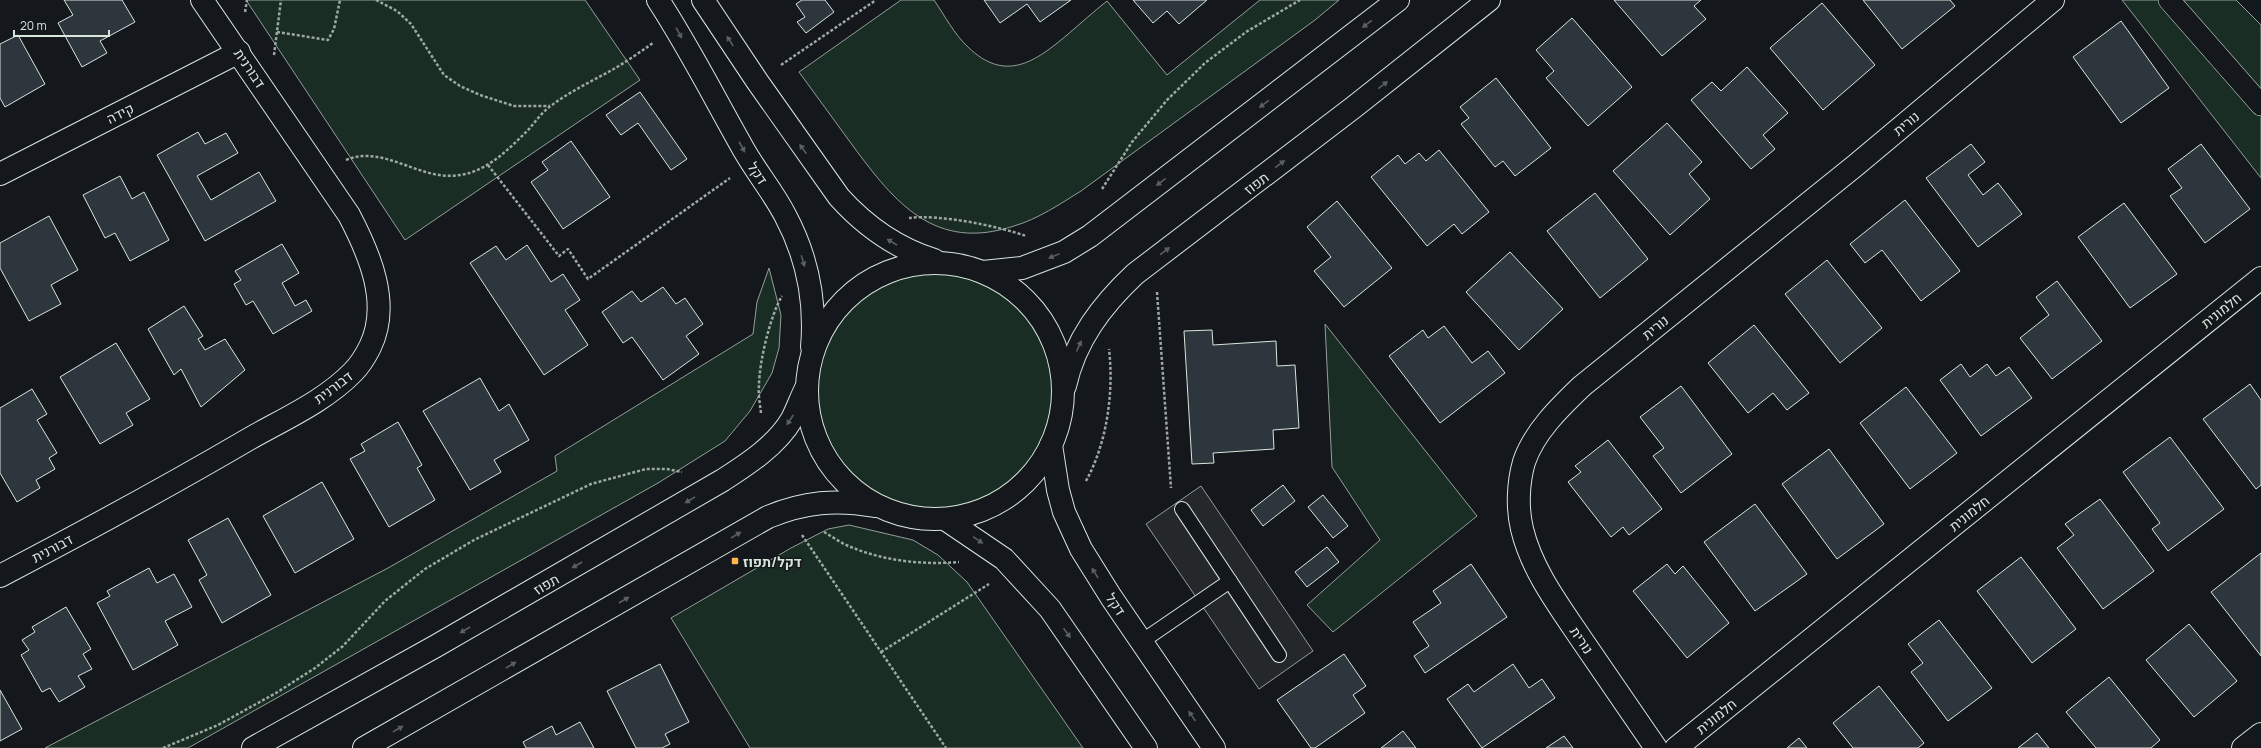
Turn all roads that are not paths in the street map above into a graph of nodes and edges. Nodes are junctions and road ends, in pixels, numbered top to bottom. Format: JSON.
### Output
{"nodes":[{"id":1,"x":202,"y":0,"type":"edge"},
{"id":2,"x":658,"y":0,"type":"edge"},
{"id":3,"x":703,"y":0,"type":"edge"},
{"id":4,"x":1398,"y":0,"type":"edge"},
{"id":5,"x":1489,"y":0,"type":"edge"},
{"id":6,"x":2053,"y":0,"type":"edge"},
{"id":7,"x":2169,"y":0,"type":"edge"},
{"id":8,"x":239,"y":52,"type":"junction"},
{"id":9,"x":2261,"y":105,"type":"edge"},
{"id":10,"x":0,"y":174,"type":"edge"},
{"id":11,"x":941,"y":262,"type":"junction"},
{"id":12,"x":982,"y":272,"type":"junction"},
{"id":13,"x":2261,"y":278,"type":"edge"},
{"id":14,"x":810,"y":360,"type":"junction"},
{"id":15,"x":807,"y":385,"type":"junction"},
{"id":16,"x":1063,"y":397,"type":"junction"},
{"id":17,"x":1051,"y":445,"type":"junction"},
{"id":18,"x":881,"y":507,"type":"junction"},
{"id":19,"x":1182,"y":509,"type":"road end"},
{"id":20,"x":945,"y":519,"type":"junction"},
{"id":21,"x":0,"y":576,"type":"edge"},
{"id":22,"x":1230,"y":581,"type":"junction"},
{"id":23,"x":1142,"y":642,"type":"junction"},
{"id":24,"x":1279,"y":655,"type":"dead end"},
{"id":25,"x":2261,"y":734,"type":"edge"},
{"id":26,"x":253,"y":748,"type":"edge"},
{"id":27,"x":364,"y":748,"type":"edge"},
{"id":28,"x":1146,"y":748,"type":"edge"},
{"id":29,"x":1214,"y":748,"type":"edge"},
{"id":30,"x":1656,"y":748,"type":"edge"},
{"id":31,"x":1676,"y":748,"type":"edge"},
{"id":32,"x":2243,"y":748,"type":"edge"}],
"edges":[{"from":1,"to":8,"type":"street","name":"דבורנית"},
{"from":2,"to":14,"type":"street","name":"דקל","one_way":true},
{"from":11,"to":3,"type":"street","one_way":true},
{"from":4,"to":12,"type":"street","one_way":true},
{"from":16,"to":5,"type":"street","name":"תפוז","one_way":true},
{"from":6,"to":30,"type":"street","name":"נורית"},
{"from":7,"to":9,"type":"street"},
{"from":8,"to":10,"type":"street","name":"קידה"},
{"from":8,"to":21,"type":"street","name":"דבורנית"},
{"from":11,"to":12,"type":"street"},
{"from":11,"to":14,"type":"street"},
{"from":12,"to":16,"type":"street"},
{"from":13,"to":31,"type":"street","name":"חלמונית"},
{"from":14,"to":15,"type":"street"},
{"from":15,"to":18,"type":"street"},
{"from":15,"to":26,"type":"street","name":"תפוז","one_way":true},
{"from":16,"to":17,"type":"street"},
{"from":17,"to":20,"type":"street"},
{"from":23,"to":17,"type":"street","name":"דקל","one_way":true},
{"from":18,"to":20,"type":"street"},
{"from":27,"to":18,"type":"street","one_way":true},
{"from":19,"to":22,"type":"lane"},
{"from":20,"to":28,"type":"street","one_way":true},
{"from":22,"to":23,"type":"lane"},
{"from":22,"to":24,"type":"lane"},
{"from":29,"to":23,"type":"street","name":"דקל","one_way":true},
{"from":25,"to":32,"type":"street"}]}
